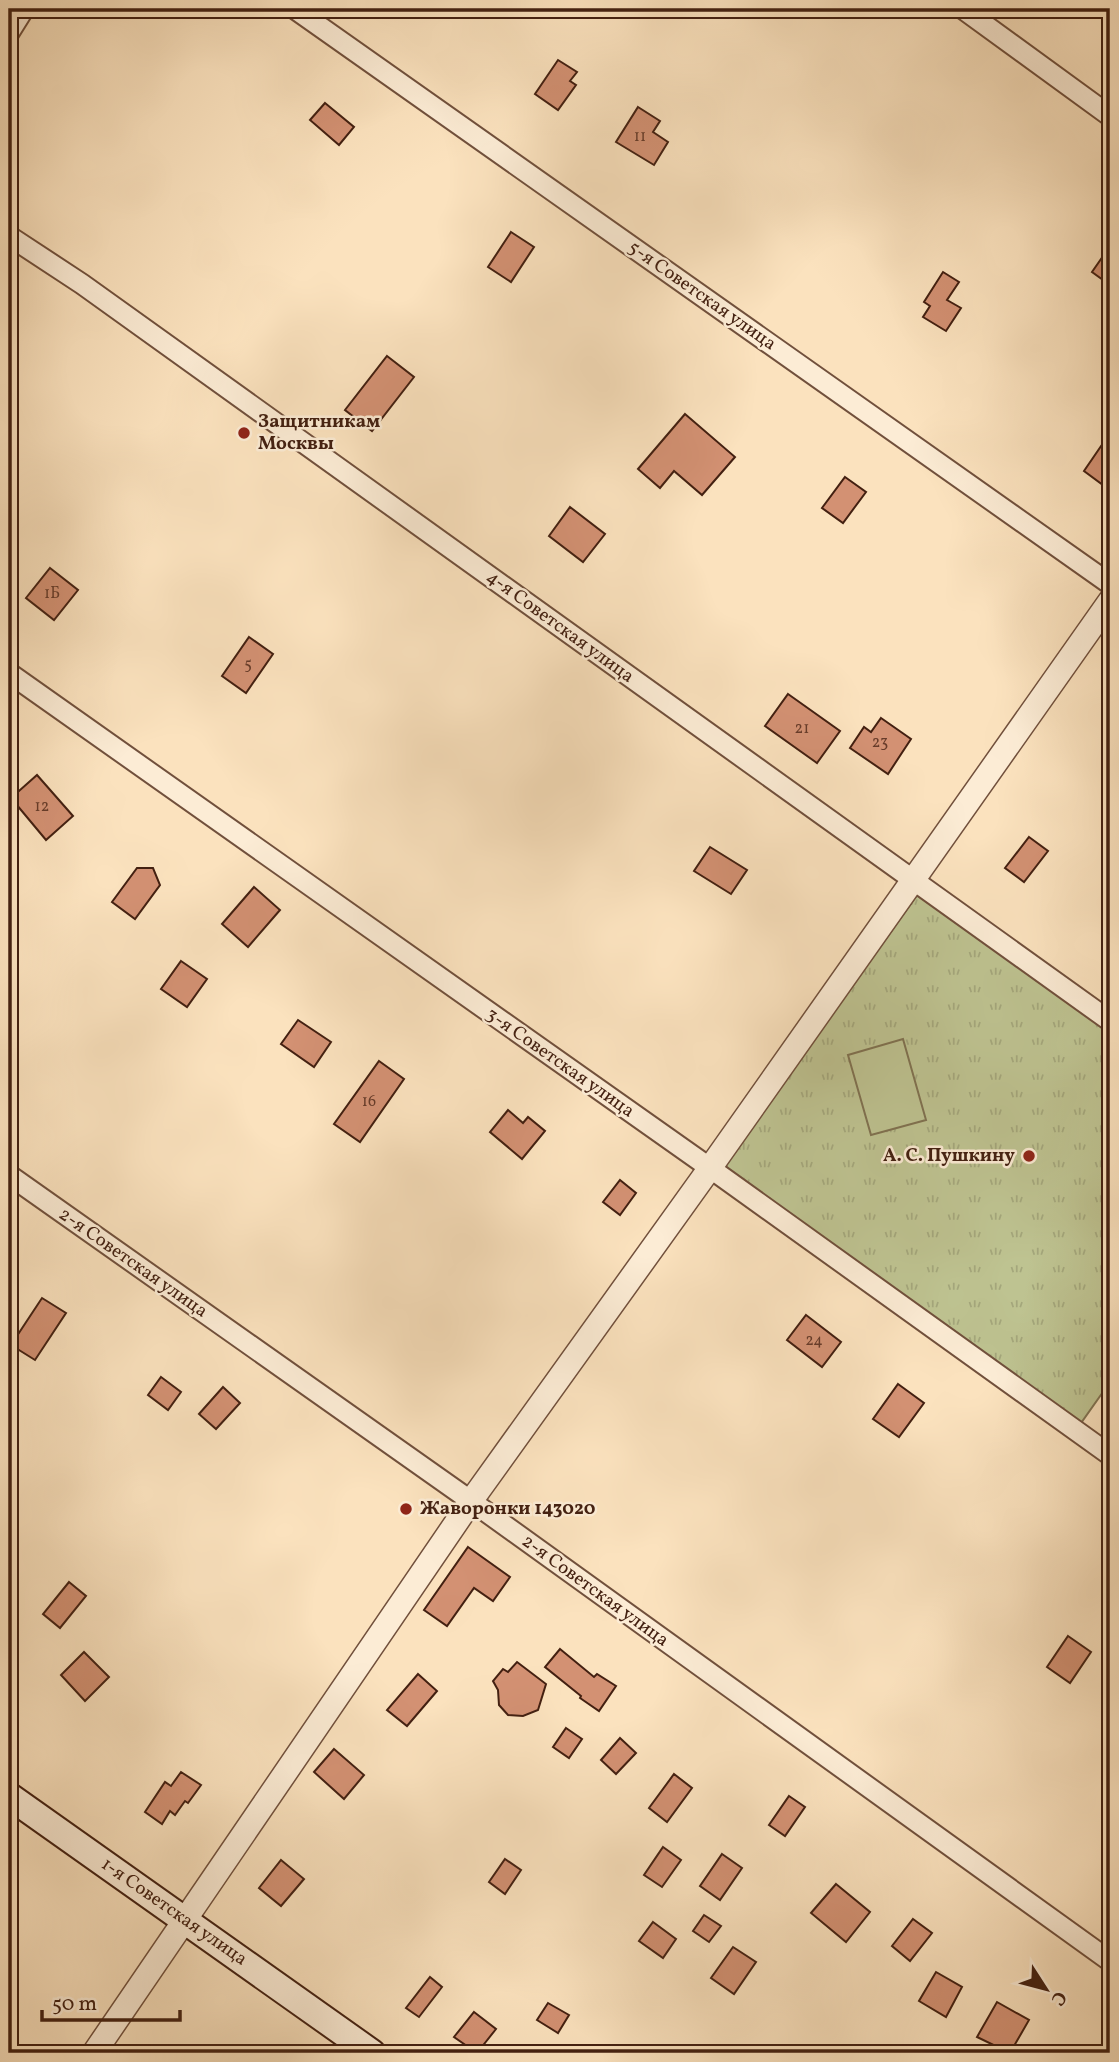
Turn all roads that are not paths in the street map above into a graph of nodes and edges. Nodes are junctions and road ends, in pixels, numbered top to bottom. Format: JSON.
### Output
{"nodes":[{"id":1,"x":24,"y":9,"type":"edge"},
{"id":2,"x":295,"y":9,"type":"edge"},
{"id":3,"x":963,"y":9,"type":"edge"},
{"id":4,"x":9,"y":33,"type":"edge"},
{"id":5,"x":1110,"y":116,"type":"edge"},
{"id":6,"x":9,"y":236,"type":"edge"},
{"id":7,"x":1110,"y":584,"type":"edge"},
{"id":8,"x":1110,"y":601,"type":"edge"},
{"id":9,"x":9,"y":673,"type":"edge"},
{"id":10,"x":913,"y":880,"type":"junction"},
{"id":11,"x":1110,"y":1021,"type":"edge"},
{"id":12,"x":710,"y":1168,"type":"junction"},
{"id":13,"x":9,"y":1175,"type":"edge"},
{"id":14,"x":1110,"y":1455,"type":"edge"},
{"id":15,"x":471,"y":1501,"type":"junction"},
{"id":16,"x":9,"y":1797,"type":"edge"},
{"id":17,"x":185,"y":1920,"type":"junction"},
{"id":18,"x":1110,"y":1961,"type":"edge"},
{"id":19,"x":94,"y":2053,"type":"edge"},
{"id":20,"x":372,"y":2053,"type":"edge"}],
"edges":[{"from":1,"to":4,"type":"street"},
{"from":2,"to":7,"type":"street","name":"5-я Советская улица"},
{"from":3,"to":5,"type":"street"},
{"from":6,"to":10,"type":"street","name":"4-я Советская улица"},
{"from":8,"to":10,"type":"street"},
{"from":9,"to":12,"type":"street","name":"3-я Советская улица"},
{"from":10,"to":11,"type":"street","name":"4-я Советская улица"},
{"from":10,"to":12,"type":"street"},
{"from":12,"to":14,"type":"street","name":"3-я Советская улица"},
{"from":12,"to":15,"type":"street"},
{"from":13,"to":15,"type":"street","name":"2-я Советская улица"},
{"from":15,"to":17,"type":"street"},
{"from":15,"to":18,"type":"street","name":"2-я Советская улица"},
{"from":16,"to":17,"type":"main road","name":"1-я Советская улица"},
{"from":17,"to":19,"type":"street"},
{"from":17,"to":20,"type":"main road","name":"1-я Советская улица"}]}
